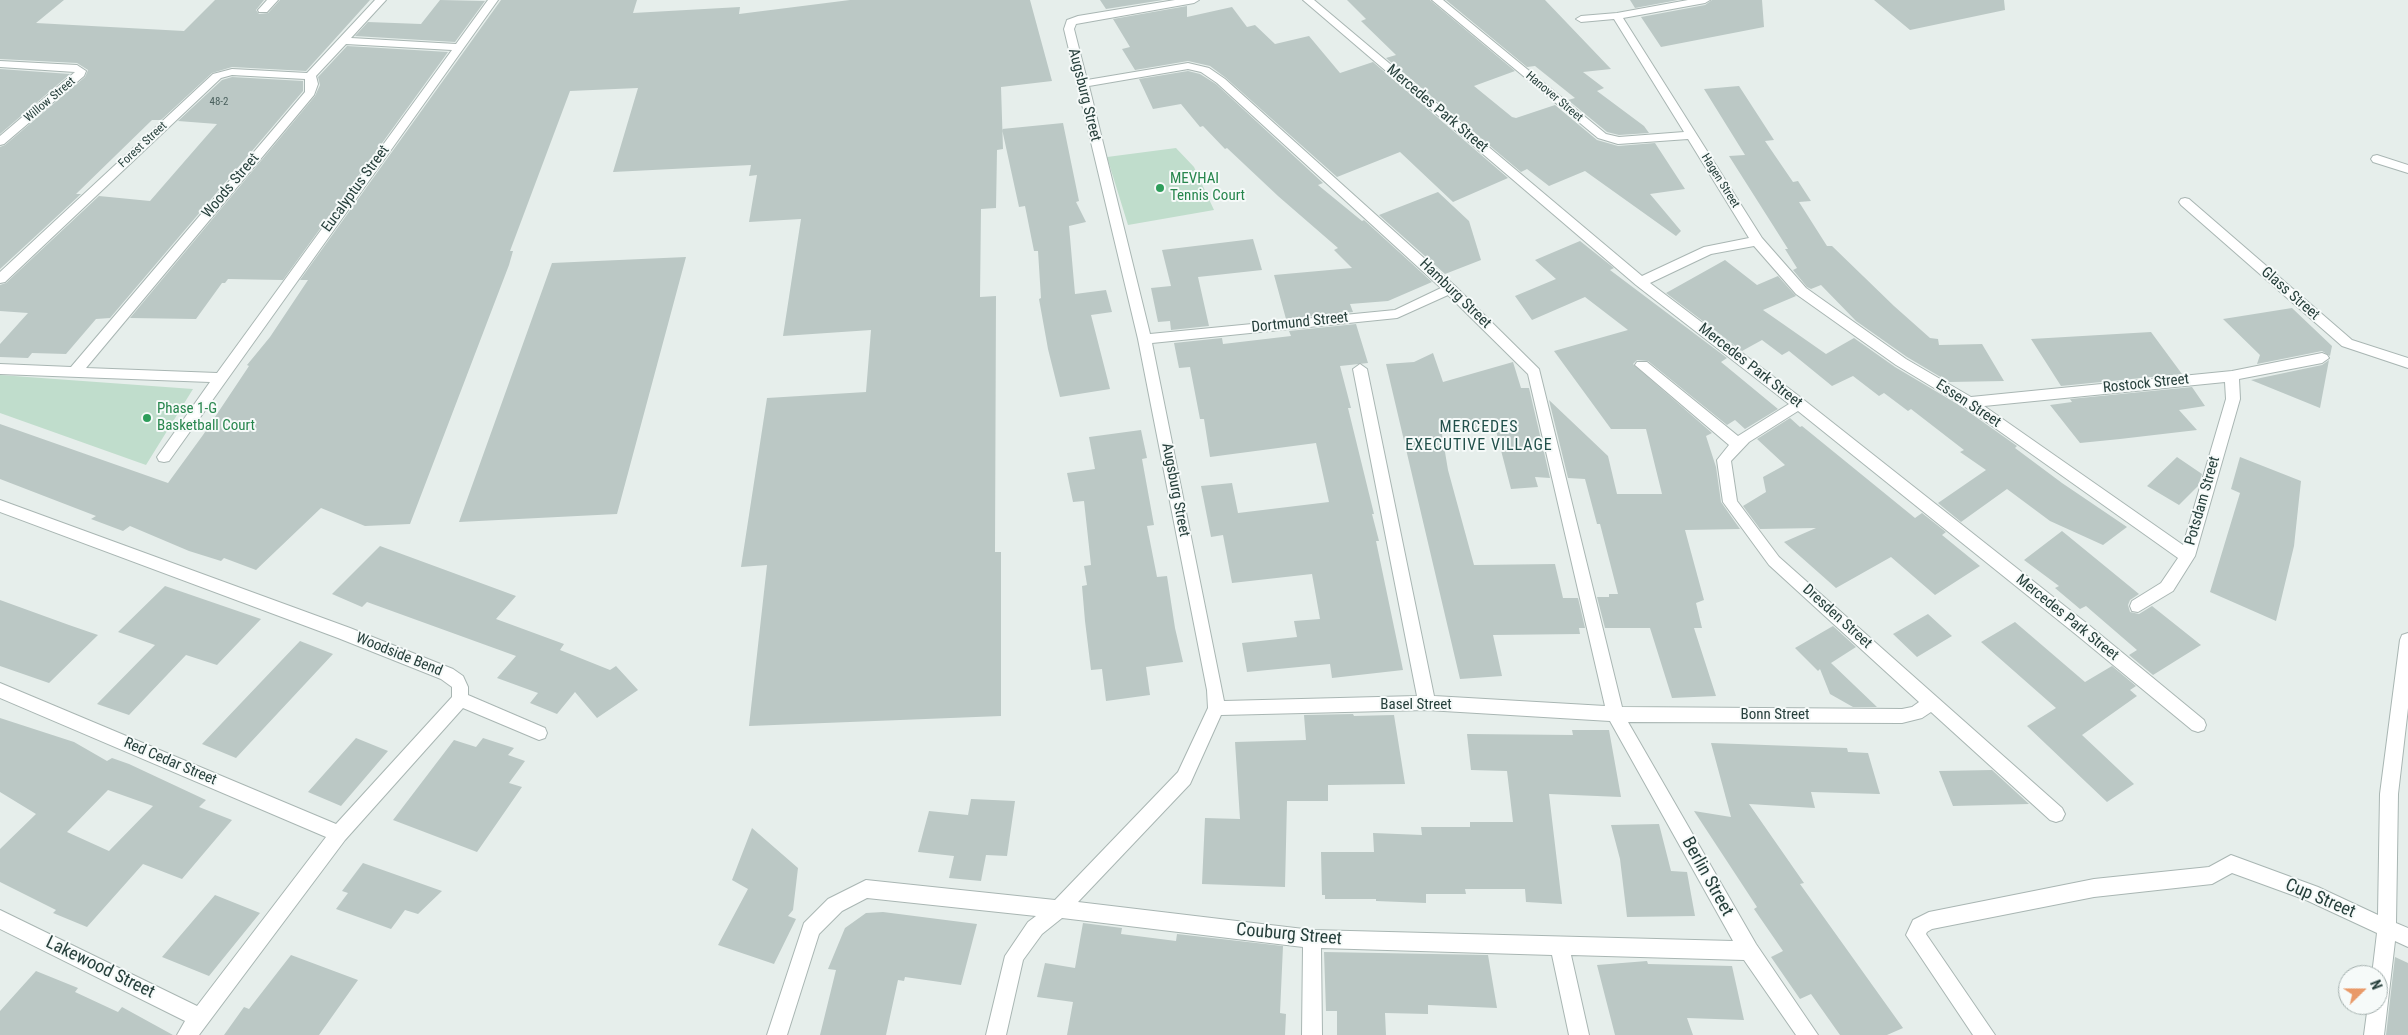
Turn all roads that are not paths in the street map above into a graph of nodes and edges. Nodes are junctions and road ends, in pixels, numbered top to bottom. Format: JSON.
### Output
{"nodes":[{"id":1,"x":273,"y":0,"type":"edge"},
{"id":2,"x":381,"y":0,"type":"edge"},
{"id":3,"x":493,"y":0,"type":"edge"},
{"id":4,"x":1194,"y":0,"type":"edge"},
{"id":5,"x":1308,"y":0,"type":"edge"},
{"id":6,"x":1438,"y":0,"type":"edge"},
{"id":7,"x":1704,"y":0,"type":"edge"},
{"id":8,"x":263,"y":10,"type":"dead end"},
{"id":9,"x":1617,"y":16,"type":"junction"},
{"id":10,"x":1581,"y":19,"type":"dead end"},
{"id":11,"x":344,"y":41,"type":"junction"},
{"id":12,"x":458,"y":47,"type":"junction"},
{"id":13,"x":0,"y":64,"type":"edge"},
{"id":14,"x":310,"y":76,"type":"junction"},
{"id":15,"x":1081,"y":84,"type":"junction"},
{"id":16,"x":1690,"y":135,"type":"junction"},
{"id":17,"x":0,"y":142,"type":"edge"},
{"id":18,"x":2376,"y":159,"type":"dead end"},
{"id":19,"x":2408,"y":169,"type":"edge"},
{"id":20,"x":2185,"y":202,"type":"dead end"},
{"id":21,"x":1757,"y":242,"type":"junction"},
{"id":22,"x":0,"y":279,"type":"edge"},
{"id":23,"x":1641,"y":282,"type":"junction"},
{"id":24,"x":1450,"y":289,"type":"junction"},
{"id":25,"x":1145,"y":339,"type":"junction"},
{"id":26,"x":2322,"y":358,"type":"dead end"},
{"id":27,"x":2408,"y":362,"type":"edge"},
{"id":28,"x":1642,"y":365,"type":"dead end"},
{"id":29,"x":0,"y":369,"type":"edge"},
{"id":30,"x":1360,"y":369,"type":"dead end"},
{"id":31,"x":74,"y":373,"type":"junction"},
{"id":32,"x":2232,"y":376,"type":"junction"},
{"id":33,"x":220,"y":378,"type":"junction"},
{"id":34,"x":1969,"y":402,"type":"junction"},
{"id":35,"x":1799,"y":404,"type":"junction"},
{"id":36,"x":1738,"y":444,"type":"junction"},
{"id":37,"x":164,"y":457,"type":"dead end"},
{"id":38,"x":0,"y":506,"type":"edge"},
{"id":39,"x":2188,"y":556,"type":"junction"},
{"id":40,"x":2138,"y":606,"type":"dead end"},
{"id":41,"x":2408,"y":640,"type":"edge"},
{"id":42,"x":0,"y":690,"type":"edge"},
{"id":43,"x":460,"y":699,"type":"junction"},
{"id":44,"x":1932,"y":702,"type":"junction"},
{"id":45,"x":1428,"y":703,"type":"junction"},
{"id":46,"x":1216,"y":708,"type":"junction"},
{"id":47,"x":1615,"y":714,"type":"junction"},
{"id":48,"x":2198,"y":725,"type":"dead end"},
{"id":49,"x":540,"y":733,"type":"dead end"},
{"id":50,"x":2056,"y":814,"type":"dead end"},
{"id":51,"x":339,"y":834,"type":"junction"},
{"id":52,"x":1059,"y":909,"type":"junction"},
{"id":53,"x":0,"y":919,"type":"edge"},
{"id":54,"x":2387,"y":929,"type":"junction"},
{"id":55,"x":2408,"y":938,"type":"edge"},
{"id":56,"x":1312,"y":940,"type":"junction"},
{"id":57,"x":1560,"y":946,"type":"junction"},
{"id":58,"x":1749,"y":951,"type":"junction"},
{"id":59,"x":2383,"y":965,"type":"edge"},
{"id":60,"x":2377,"y":1015,"type":"edge"},
{"id":61,"x":200,"y":1018,"type":"junction"},
{"id":62,"x":187,"y":1035,"type":"edge"},
{"id":63,"x":777,"y":1035,"type":"edge"},
{"id":64,"x":996,"y":1035,"type":"edge"},
{"id":65,"x":1312,"y":1035,"type":"edge"},
{"id":66,"x":1579,"y":1035,"type":"edge"},
{"id":67,"x":1808,"y":1035,"type":"edge"},
{"id":68,"x":1984,"y":1035,"type":"edge"},
{"id":69,"x":2374,"y":1035,"type":"edge"}],
"edges":[{"from":1,"to":8,"type":"street"},
{"from":2,"to":11,"type":"street"},
{"from":3,"to":12,"type":"street","name":"Eucalyptus Street"},
{"from":4,"to":15,"type":"street","name":"Augsburg Street"},
{"from":5,"to":23,"type":"street","name":"Mercedes Park Street"},
{"from":6,"to":16,"type":"street","name":"Hanover Street"},
{"from":7,"to":9,"type":"street"},
{"from":9,"to":10,"type":"street"},
{"from":9,"to":16,"type":"street","name":"Hagen Street"},
{"from":11,"to":12,"type":"street"},
{"from":11,"to":14,"type":"street"},
{"from":12,"to":33,"type":"street","name":"Eucalyptus Street"},
{"from":13,"to":17,"type":"street","name":"Willow Street"},
{"from":14,"to":22,"type":"street","name":"Forest Street"},
{"from":14,"to":31,"type":"street","name":"Woods Street"},
{"from":15,"to":24,"type":"street","name":"Hamburg Street"},
{"from":15,"to":25,"type":"street","name":"Augsburg Street"},
{"from":16,"to":21,"type":"street","name":"Hagen Street"},
{"from":18,"to":19,"type":"street"},
{"from":20,"to":27,"type":"street","name":"Glass Street"},
{"from":21,"to":23,"type":"street"},
{"from":21,"to":34,"type":"street","name":"Essen Street"},
{"from":23,"to":35,"type":"street","name":"Mercedes Park Street"},
{"from":24,"to":25,"type":"street","name":"Dortmund Street"},
{"from":24,"to":47,"type":"street","name":"Hamburg Street"},
{"from":25,"to":46,"type":"street","name":"Augsburg Street"},
{"from":26,"to":32,"type":"street","name":"Rostock Street"},
{"from":28,"to":36,"type":"street"},
{"from":29,"to":31,"type":"street"},
{"from":30,"to":45,"type":"street"},
{"from":31,"to":33,"type":"street"},
{"from":32,"to":34,"type":"street","name":"Rostock Street"},
{"from":32,"to":39,"type":"street","name":"Potsdam Street"},
{"from":33,"to":37,"type":"street","name":"Eucalyptus Street"},
{"from":34,"to":39,"type":"street","name":"Essen Street"},
{"from":35,"to":36,"type":"street","name":"Dresden Street"},
{"from":35,"to":48,"type":"street","name":"Mercedes Park Street"},
{"from":36,"to":44,"type":"street","name":"Dresden Street"},
{"from":38,"to":43,"type":"street","name":"Woodside Bend"},
{"from":39,"to":40,"type":"street","name":"Potsdam Street"},
{"from":41,"to":54,"type":"street"},
{"from":42,"to":51,"type":"street","name":"Red Cedar Street"},
{"from":43,"to":49,"type":"street"},
{"from":43,"to":51,"type":"street"},
{"from":44,"to":47,"type":"street","name":"Bonn Street"},
{"from":44,"to":50,"type":"street","name":"Dresden Street"},
{"from":45,"to":46,"type":"street","name":"Basel Street"},
{"from":45,"to":47,"type":"street","name":"Basel Street"},
{"from":46,"to":52,"type":"street"},
{"from":47,"to":58,"type":"street","name":"Berlin Street"},
{"from":51,"to":61,"type":"street"},
{"from":52,"to":56,"type":"street","name":"Couburg Street"},
{"from":52,"to":63,"type":"street","name":"Couburg Street"},
{"from":52,"to":64,"type":"street"},
{"from":53,"to":61,"type":"street","name":"Lakewood Street"},
{"from":54,"to":55,"type":"street","name":"Cup Street"},
{"from":54,"to":59,"type":"street"},
{"from":54,"to":68,"type":"street","name":"Cup Street"},
{"from":56,"to":57,"type":"street","name":"Couburg Street"},
{"from":56,"to":65,"type":"street"},
{"from":57,"to":58,"type":"street","name":"Couburg Street"},
{"from":57,"to":66,"type":"street"},
{"from":58,"to":67,"type":"street","name":"Berlin Street"},
{"from":60,"to":69,"type":"street"},
{"from":61,"to":62,"type":"street"}]}
